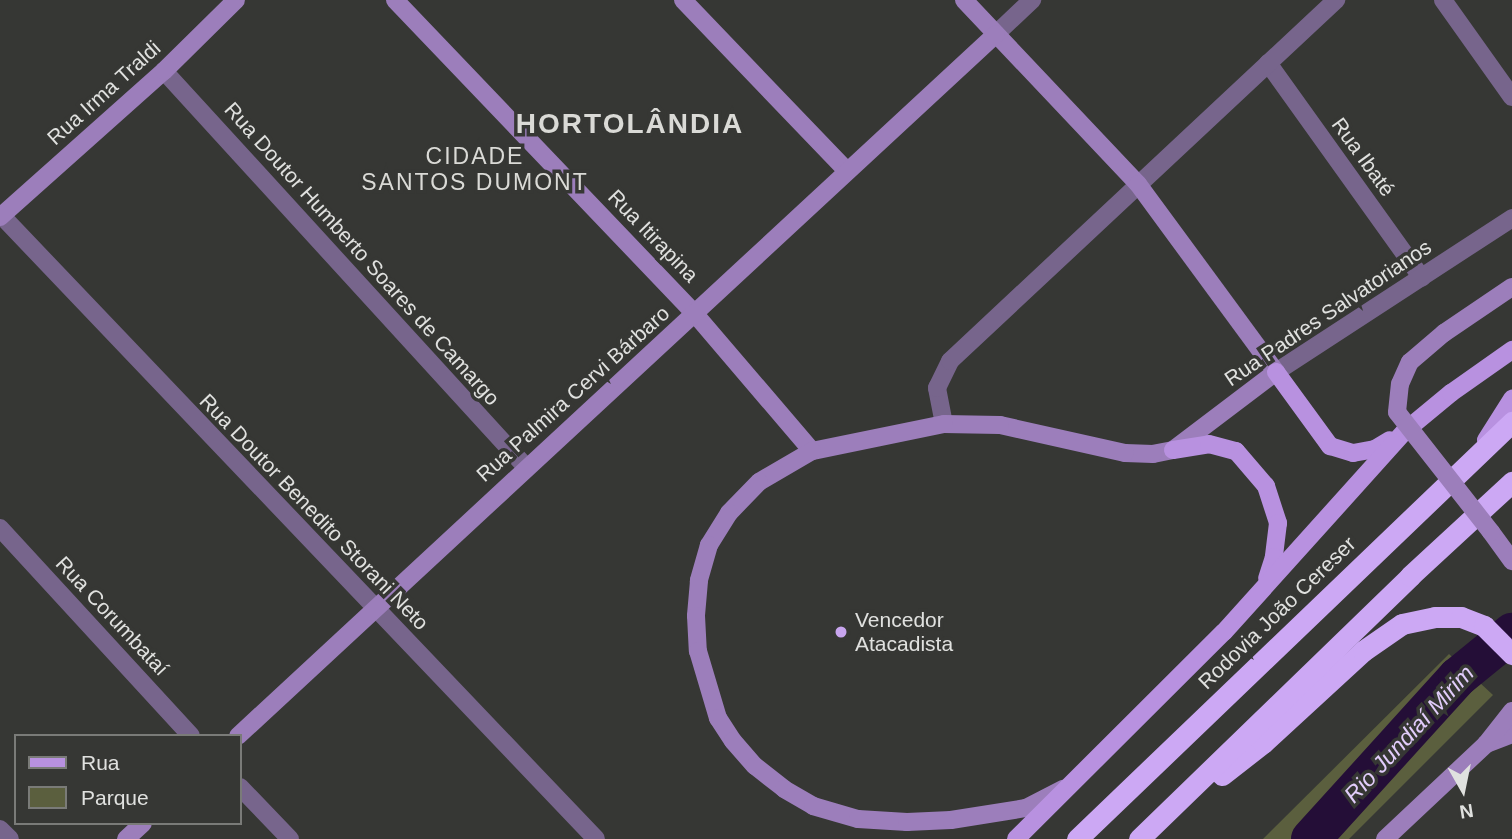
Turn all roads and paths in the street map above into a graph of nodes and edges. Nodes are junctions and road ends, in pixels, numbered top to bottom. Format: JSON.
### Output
{"nodes":[{"id":1,"x":236,"y":0,"type":"edge"},
{"id":2,"x":396,"y":0,"type":"edge"},
{"id":3,"x":683,"y":0,"type":"edge"},
{"id":4,"x":964,"y":0,"type":"edge"},
{"id":5,"x":1032,"y":0,"type":"edge"},
{"id":6,"x":1336,"y":0,"type":"edge"},
{"id":7,"x":1443,"y":0,"type":"edge"},
{"id":8,"x":996,"y":34,"type":"junction"},
{"id":9,"x":1268,"y":63,"type":"junction"},
{"id":10,"x":164,"y":71,"type":"junction"},
{"id":11,"x":1512,"y":97,"type":"edge"},
{"id":12,"x":847,"y":171,"type":"junction"},
{"id":13,"x":1138,"y":184,"type":"junction"},
{"id":14,"x":1,"y":216,"type":"edge"},
{"id":15,"x":1512,"y":218,"type":"edge"},
{"id":16,"x":1422,"y":278,"type":"junction"},
{"id":17,"x":1512,"y":288,"type":"edge"},
{"id":18,"x":695,"y":314,"type":"junction"},
{"id":19,"x":1512,"y":350,"type":"edge"},
{"id":20,"x":1276,"y":372,"type":"junction"},
{"id":21,"x":1512,"y":399,"type":"edge"},
{"id":22,"x":1512,"y":422,"type":"edge"},
{"id":23,"x":944,"y":424,"type":"junction"},
{"id":24,"x":1405,"y":431,"type":"junction"},
{"id":25,"x":1172,"y":450,"type":"junction"},
{"id":26,"x":812,"y":451,"type":"junction"},
{"id":27,"x":526,"y":467,"type":"junction"},
{"id":28,"x":1468,"y":467,"type":"junction"},
{"id":29,"x":1512,"y":482,"type":"edge"},
{"id":30,"x":0,"y":528,"type":"edge"},
{"id":31,"x":1512,"y":561,"type":"edge"},
{"id":32,"x":1264,"y":587,"type":"junction"},
{"id":33,"x":375,"y":610,"type":"junction"},
{"id":34,"x":1512,"y":654,"type":"edge"},
{"id":35,"x":1512,"y":711,"type":"edge"},
{"id":36,"x":189,"y":734,"type":"edge"},
{"id":37,"x":239,"y":734,"type":"edge"},
{"id":38,"x":1512,"y":734,"type":"edge"},
{"id":39,"x":1486,"y":744,"type":"junction"},
{"id":40,"x":1069,"y":786,"type":"junction"},
{"id":41,"x":242,"y":789,"type":"edge"},
{"id":42,"x":141,"y":825,"type":"edge"},
{"id":43,"x":0,"y":829,"type":"edge"},
{"id":44,"x":10,"y":839,"type":"edge"},
{"id":45,"x":126,"y":839,"type":"edge"},
{"id":46,"x":290,"y":839,"type":"edge"},
{"id":47,"x":596,"y":839,"type":"edge"},
{"id":48,"x":1016,"y":839,"type":"edge"},
{"id":49,"x":1077,"y":839,"type":"edge"},
{"id":50,"x":1140,"y":839,"type":"edge"},
{"id":51,"x":1385,"y":839,"type":"edge"}],
"edges":[{"from":1,"to":10,"type":"main road","name":"Rua Irma Traldi"},
{"from":2,"to":18,"type":"main road","name":"Rua Itirapina"},
{"from":3,"to":12,"type":"main road"},
{"from":4,"to":8,"type":"main road"},
{"from":5,"to":8,"type":"street","name":"Rua Palmira Cervi Bárbaro"},
{"from":6,"to":9,"type":"street"},
{"from":7,"to":11,"type":"street"},
{"from":8,"to":12,"type":"main road","name":"Rua Palmira Cervi Bárbaro"},
{"from":8,"to":13,"type":"main road"},
{"from":9,"to":13,"type":"street"},
{"from":9,"to":16,"type":"street","name":"Rua Ibaté"},
{"from":10,"to":14,"type":"main road","name":"Rua Irma Traldi"},
{"from":10,"to":27,"type":"street","name":"Rua Doutor Humberto Soares de Camargo"},
{"from":12,"to":18,"type":"main road","name":"Rua Palmira Cervi Bárbaro"},
{"from":13,"to":20,"type":"main road"},
{"from":13,"to":23,"type":"street"},
{"from":14,"to":33,"type":"street","name":"Rua Doutor Benedito Storani Neto"},
{"from":15,"to":16,"type":"street","name":"Rua Padres Salvatorianos"},
{"from":16,"to":20,"type":"street","name":"Rua Padres Salvatorianos"},
{"from":17,"to":31,"type":"main road","bridge":true},
{"from":18,"to":26,"type":"main road","name":"Rua Itirapina"},
{"from":18,"to":27,"type":"main road","name":"Rua Palmira Cervi Bárbaro"},
{"from":19,"to":24,"type":"main road"},
{"from":20,"to":24,"type":"main road"},
{"from":20,"to":25,"type":"main road","name":"Rua Padres Salvatorianos"},
{"from":21,"to":28,"type":"main road"},
{"from":22,"to":28,"type":"highway","name":"Rodovia João Cereser"},
{"from":23,"to":25,"type":"main road"},
{"from":23,"to":26,"type":"main road"},
{"from":24,"to":32,"type":"main road"},
{"from":25,"to":32,"type":"main road"},
{"from":26,"to":40,"type":"main road"},
{"from":27,"to":33,"type":"main road","name":"Rua Palmira Cervi Bárbaro"},
{"from":28,"to":49,"type":"highway","name":"Rodovia João Cereser"},
{"from":29,"to":50,"type":"highway"},
{"from":30,"to":36,"type":"street","name":"Rua Corumbataí"},
{"from":32,"to":40,"type":"main road"},
{"from":33,"to":37,"type":"main road","name":"Rua Palmira Cervi Bárbaro"},
{"from":33,"to":47,"type":"street","name":"Rua Doutor Benedito Storani Neto"},
{"from":34,"to":50,"type":"highway"},
{"from":35,"to":39,"type":"main road"},
{"from":38,"to":39,"type":"main road"},
{"from":39,"to":51,"type":"main road"},
{"from":40,"to":48,"type":"main road"},
{"from":41,"to":46,"type":"street"},
{"from":42,"to":45,"type":"main road"},
{"from":43,"to":44,"type":"street"}]}
